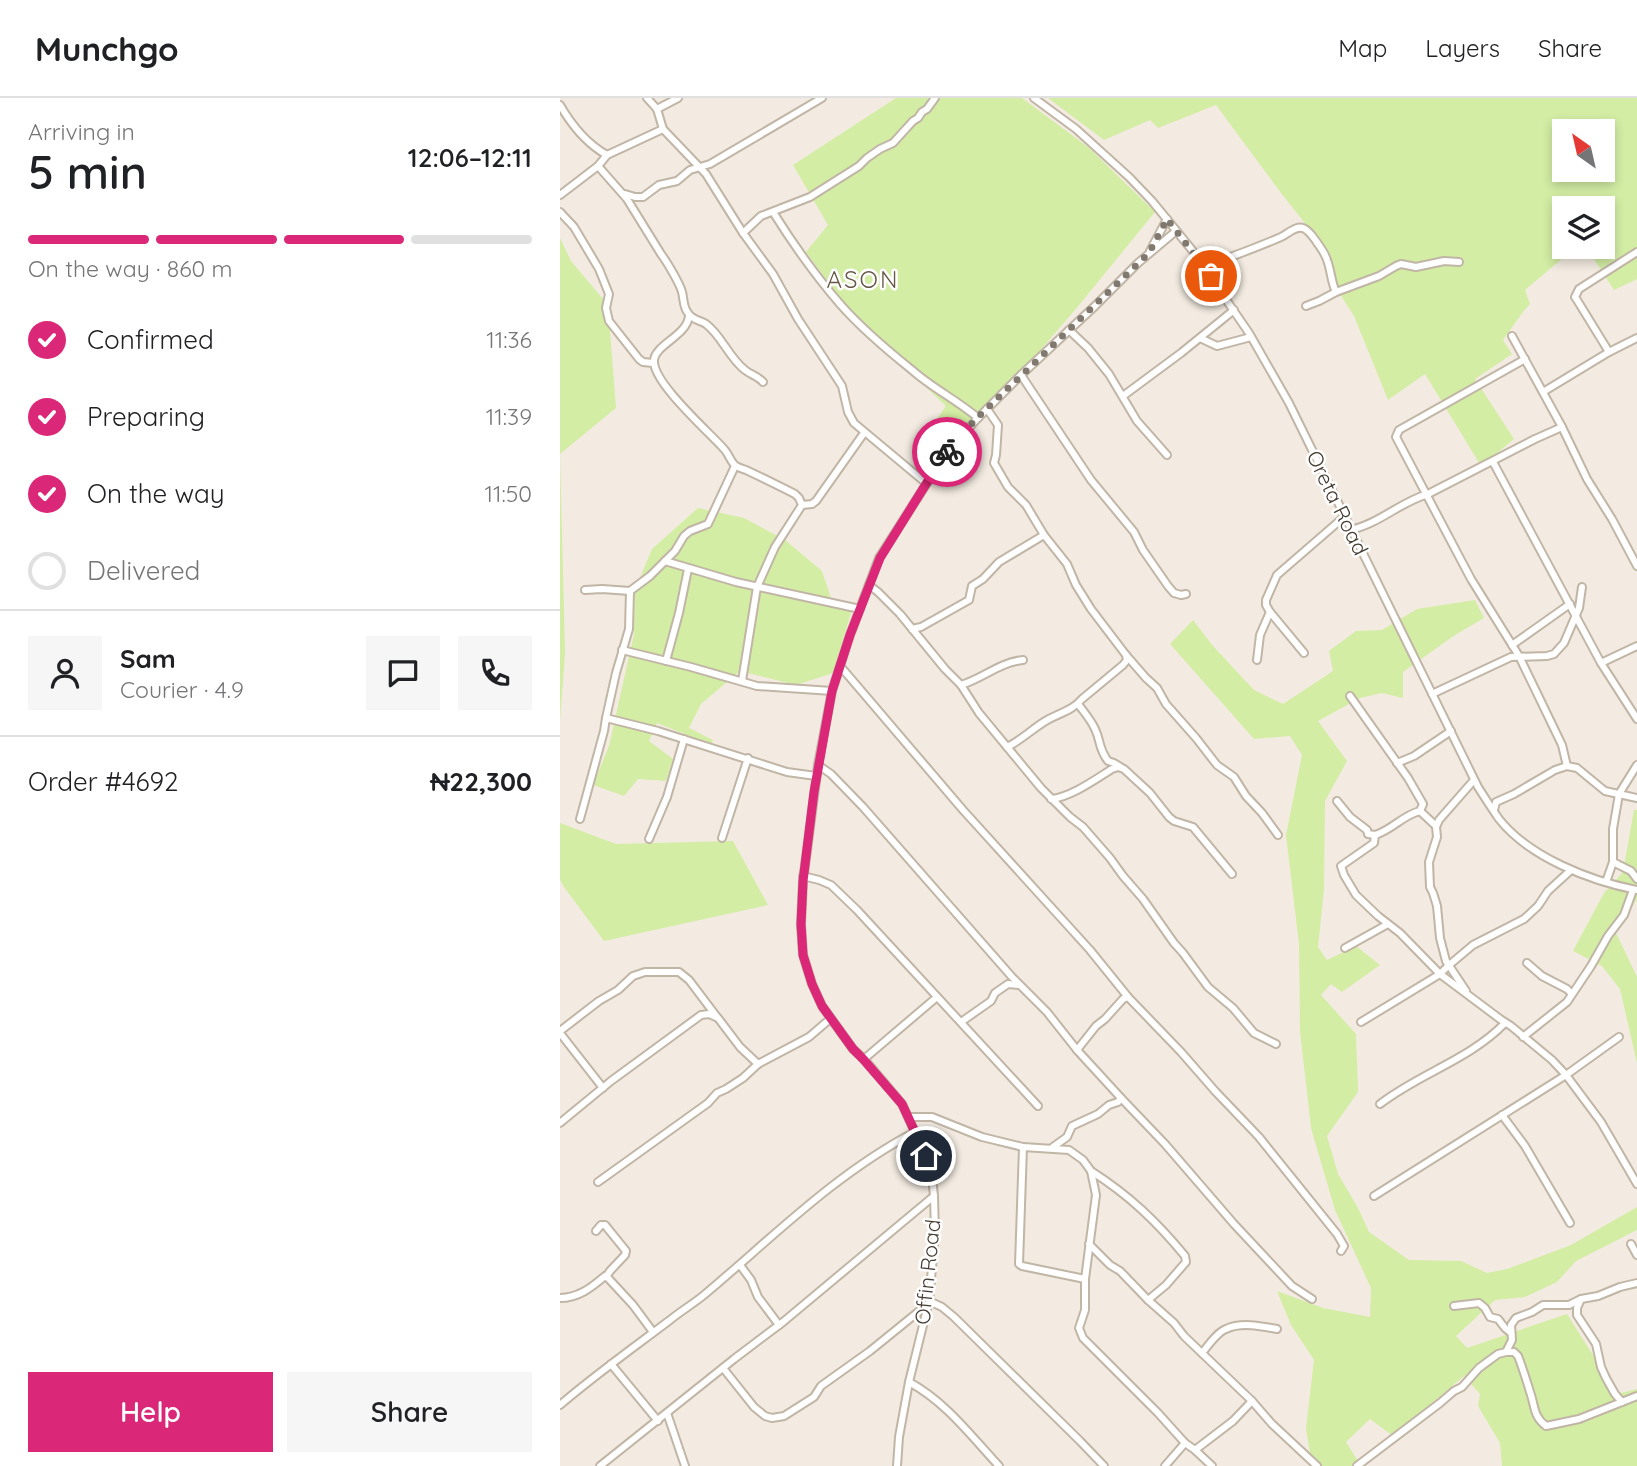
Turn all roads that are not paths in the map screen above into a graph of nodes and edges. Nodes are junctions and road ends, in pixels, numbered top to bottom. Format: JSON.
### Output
{"nodes":[{"id":1,"x":648,"y":98,"type":"edge"},
{"id":2,"x":678,"y":98,"type":"edge"},
{"id":3,"x":822,"y":98,"type":"edge"},
{"id":4,"x":934,"y":98,"type":"edge"},
{"id":5,"x":1034,"y":98,"type":"edge"},
{"id":6,"x":560,"y":105,"type":"edge"},
{"id":7,"x":657,"y":109,"type":"junction"},
{"id":8,"x":663,"y":128,"type":"junction"},
{"id":9,"x":607,"y":155,"type":"junction"},
{"id":10,"x":598,"y":166,"type":"junction"},
{"id":11,"x":700,"y":167,"type":"junction"},
{"id":12,"x":621,"y":192,"type":"junction"},
{"id":13,"x":560,"y":195,"type":"edge"},
{"id":14,"x":560,"y":212,"type":"edge"},
{"id":15,"x":773,"y":212,"type":"junction"},
{"id":16,"x":1167,"y":219,"type":"junction"},
{"id":17,"x":1176,"y":231,"type":"junction"},
{"id":18,"x":743,"y":233,"type":"junction"},
{"id":19,"x":1637,"y":252,"type":"edge"},
{"id":20,"x":1149,"y":253,"type":"junction"},
{"id":21,"x":1459,"y":262,"type":"dead end"},
{"id":22,"x":1204,"y":267,"type":"junction"},
{"id":23,"x":1336,"y":292,"type":"junction"},
{"id":24,"x":1306,"y":306,"type":"dead end"},
{"id":25,"x":1234,"y":310,"type":"junction"},
{"id":26,"x":689,"y":316,"type":"junction"},
{"id":27,"x":1069,"y":330,"type":"junction"},
{"id":28,"x":1512,"y":336,"type":"dead end"},
{"id":29,"x":1251,"y":337,"type":"junction"},
{"id":30,"x":1200,"y":338,"type":"junction"},
{"id":31,"x":1637,"y":338,"type":"edge"},
{"id":32,"x":1609,"y":352,"type":"junction"},
{"id":33,"x":1525,"y":359,"type":"junction"},
{"id":34,"x":653,"y":363,"type":"junction"},
{"id":35,"x":1021,"y":375,"type":"junction"},
{"id":36,"x":763,"y":382,"type":"dead end"},
{"id":37,"x":1543,"y":392,"type":"junction"},
{"id":38,"x":1123,"y":396,"type":"junction"},
{"id":39,"x":987,"y":409,"type":"junction"},
{"id":40,"x":978,"y":418,"type":"junction"},
{"id":41,"x":1562,"y":426,"type":"junction"},
{"id":42,"x":864,"y":433,"type":"junction"},
{"id":43,"x":1167,"y":456,"type":"dead end"},
{"id":44,"x":1493,"y":461,"type":"junction"},
{"id":45,"x":735,"y":466,"type":"junction"},
{"id":46,"x":926,"y":484,"type":"junction"},
{"id":47,"x":1428,"y":494,"type":"junction"},
{"id":48,"x":802,"y":505,"type":"junction"},
{"id":49,"x":1344,"y":517,"type":"junction"},
{"id":50,"x":1350,"y":530,"type":"junction"},
{"id":51,"x":1044,"y":535,"type":"junction"},
{"id":52,"x":665,"y":561,"type":"junction"},
{"id":53,"x":1637,"y":566,"type":"edge"},
{"id":54,"x":688,"y":569,"type":"junction"},
{"id":55,"x":869,"y":585,"type":"junction"},
{"id":56,"x":757,"y":587,"type":"junction"},
{"id":57,"x":1582,"y":587,"type":"dead end"},
{"id":58,"x":585,"y":590,"type":"dead end"},
{"id":59,"x":630,"y":591,"type":"junction"},
{"id":60,"x":1186,"y":594,"type":"dead end"},
{"id":61,"x":1570,"y":604,"type":"junction"},
{"id":62,"x":860,"y":609,"type":"junction"},
{"id":63,"x":1270,"y":612,"type":"junction"},
{"id":64,"x":1576,"y":615,"type":"junction"},
{"id":65,"x":912,"y":629,"type":"junction"},
{"id":66,"x":1512,"y":645,"type":"junction"},
{"id":67,"x":1637,"y":646,"type":"edge"},
{"id":68,"x":622,"y":650,"type":"junction"},
{"id":69,"x":1304,"y":653,"type":"dead end"},
{"id":70,"x":1126,"y":655,"type":"junction"},
{"id":71,"x":1519,"y":656,"type":"junction"},
{"id":72,"x":1023,"y":660,"type":"dead end"},
{"id":73,"x":1257,"y":660,"type":"dead end"},
{"id":74,"x":666,"y":661,"type":"junction"},
{"id":75,"x":1601,"y":663,"type":"junction"},
{"id":76,"x":841,"y":667,"type":"junction"},
{"id":77,"x":742,"y":681,"type":"junction"},
{"id":78,"x":961,"y":685,"type":"junction"},
{"id":79,"x":832,"y":691,"type":"junction"},
{"id":80,"x":1432,"y":694,"type":"junction"},
{"id":81,"x":1350,"y":696,"type":"dead end"},
{"id":82,"x":1078,"y":705,"type":"junction"},
{"id":83,"x":606,"y":718,"type":"junction"},
{"id":84,"x":1637,"y":719,"type":"edge"},
{"id":85,"x":1451,"y":731,"type":"junction"},
{"id":86,"x":684,"y":739,"type":"junction"},
{"id":87,"x":1007,"y":747,"type":"junction"},
{"id":88,"x":748,"y":758,"type":"junction"},
{"id":89,"x":1396,"y":763,"type":"junction"},
{"id":90,"x":818,"y":765,"type":"junction"},
{"id":91,"x":1637,"y":765,"type":"edge"},
{"id":92,"x":1567,"y":766,"type":"junction"},
{"id":93,"x":1123,"y":769,"type":"junction"},
{"id":94,"x":816,"y":776,"type":"junction"},
{"id":95,"x":1474,"y":780,"type":"junction"},
{"id":96,"x":1619,"y":794,"type":"junction"},
{"id":97,"x":1637,"y":798,"type":"edge"},
{"id":98,"x":1051,"y":799,"type":"junction"},
{"id":99,"x":1337,"y":801,"type":"dead end"},
{"id":100,"x":1494,"y":810,"type":"junction"},
{"id":101,"x":1420,"y":811,"type":"junction"},
{"id":102,"x":580,"y":819,"type":"dead end"},
{"id":103,"x":1436,"y":826,"type":"junction"},
{"id":104,"x":1278,"y":835,"type":"dead end"},
{"id":105,"x":1376,"y":835,"type":"junction"},
{"id":106,"x":722,"y":838,"type":"dead end"},
{"id":107,"x":649,"y":839,"type":"dead end"},
{"id":108,"x":1613,"y":862,"type":"junction"},
{"id":109,"x":1571,"y":870,"type":"junction"},
{"id":110,"x":1232,"y":874,"type":"dead end"},
{"id":111,"x":803,"y":877,"type":"junction"},
{"id":112,"x":1637,"y":878,"type":"edge"},
{"id":113,"x":1606,"y":882,"type":"junction"},
{"id":114,"x":1635,"y":890,"type":"edge"},
{"id":115,"x":1388,"y":924,"type":"junction"},
{"id":116,"x":1345,"y":948,"type":"dead end"},
{"id":117,"x":1527,"y":963,"type":"dead end"},
{"id":118,"x":1448,"y":966,"type":"junction"},
{"id":119,"x":1440,"y":974,"type":"junction"},
{"id":120,"x":1020,"y":985,"type":"junction"},
{"id":121,"x":1573,"y":994,"type":"junction"},
{"id":122,"x":937,"y":997,"type":"junction"},
{"id":123,"x":1128,"y":997,"type":"junction"},
{"id":124,"x":1470,"y":997,"type":"junction"},
{"id":125,"x":718,"y":1018,"type":"junction"},
{"id":126,"x":830,"y":1018,"type":"junction"},
{"id":127,"x":961,"y":1022,"type":"junction"},
{"id":128,"x":1361,"y":1022,"type":"dead end"},
{"id":129,"x":1505,"y":1023,"type":"junction"},
{"id":130,"x":560,"y":1032,"type":"edge"},
{"id":131,"x":1523,"y":1037,"type":"junction"},
{"id":132,"x":1619,"y":1037,"type":"dead end"},
{"id":133,"x":1276,"y":1044,"type":"dead end"},
{"id":134,"x":1077,"y":1050,"type":"junction"},
{"id":135,"x":863,"y":1059,"type":"junction"},
{"id":136,"x":758,"y":1064,"type":"junction"},
{"id":137,"x":1566,"y":1074,"type":"junction"},
{"id":138,"x":603,"y":1088,"type":"junction"},
{"id":139,"x":1121,"y":1098,"type":"junction"},
{"id":140,"x":1380,"y":1104,"type":"dead end"},
{"id":141,"x":1038,"y":1106,"type":"dead end"},
{"id":142,"x":1502,"y":1115,"type":"junction"},
{"id":143,"x":909,"y":1117,"type":"junction"},
{"id":144,"x":560,"y":1123,"type":"edge"},
{"id":145,"x":915,"y":1132,"type":"junction"},
{"id":146,"x":1023,"y":1147,"type":"junction"},
{"id":147,"x":1051,"y":1148,"type":"junction"},
{"id":148,"x":1091,"y":1171,"type":"junction"},
{"id":149,"x":598,"y":1182,"type":"dead end"},
{"id":150,"x":1637,"y":1184,"type":"edge"},
{"id":151,"x":934,"y":1196,"type":"junction"},
{"id":152,"x":1374,"y":1196,"type":"dead end"},
{"id":153,"x":1570,"y":1223,"type":"dead end"},
{"id":154,"x":596,"y":1231,"type":"dead end"},
{"id":155,"x":1089,"y":1244,"type":"junction"},
{"id":156,"x":1631,"y":1244,"type":"dead end"},
{"id":157,"x":1342,"y":1251,"type":"dead end"},
{"id":158,"x":1637,"y":1255,"type":"edge"},
{"id":159,"x":740,"y":1265,"type":"junction"},
{"id":160,"x":607,"y":1277,"type":"junction"},
{"id":161,"x":1085,"y":1279,"type":"junction"},
{"id":162,"x":1637,"y":1283,"type":"edge"},
{"id":163,"x":560,"y":1298,"type":"edge"},
{"id":164,"x":1312,"y":1299,"type":"dead end"},
{"id":165,"x":1581,"y":1299,"type":"junction"},
{"id":166,"x":1148,"y":1300,"type":"junction"},
{"id":167,"x":928,"y":1303,"type":"junction"},
{"id":168,"x":1454,"y":1306,"type":"dead end"},
{"id":169,"x":779,"y":1325,"type":"junction"},
{"id":170,"x":1277,"y":1329,"type":"dead end"},
{"id":171,"x":653,"y":1332,"type":"junction"},
{"id":172,"x":1510,"y":1332,"type":"junction"},
{"id":173,"x":1506,"y":1352,"type":"junction"},
{"id":174,"x":1202,"y":1353,"type":"junction"},
{"id":175,"x":611,"y":1364,"type":"junction"},
{"id":176,"x":723,"y":1368,"type":"junction"},
{"id":177,"x":909,"y":1382,"type":"junction"},
{"id":178,"x":1637,"y":1396,"type":"edge"},
{"id":179,"x":1252,"y":1401,"type":"junction"},
{"id":180,"x":1622,"y":1402,"type":"junction"},
{"id":181,"x":560,"y":1405,"type":"edge"},
{"id":182,"x":667,"y":1413,"type":"junction"},
{"id":183,"x":658,"y":1421,"type":"junction"},
{"id":184,"x":1185,"y":1443,"type":"junction"},
{"id":185,"x":1195,"y":1450,"type":"junction"},
{"id":186,"x":600,"y":1466,"type":"edge"},
{"id":187,"x":685,"y":1466,"type":"edge"},
{"id":188,"x":897,"y":1466,"type":"edge"},
{"id":189,"x":999,"y":1466,"type":"edge"},
{"id":190,"x":1104,"y":1466,"type":"edge"},
{"id":191,"x":1166,"y":1466,"type":"edge"},
{"id":192,"x":1212,"y":1466,"type":"edge"},
{"id":193,"x":1317,"y":1466,"type":"edge"},
{"id":194,"x":1357,"y":1466,"type":"edge"}],
"edges":[{"from":1,"to":7,"type":"street"},
{"from":2,"to":7,"type":"street"},
{"from":3,"to":11,"type":"street"},
{"from":4,"to":15,"type":"street"},
{"from":5,"to":16,"type":"street","name":"Oreta Road"},
{"from":6,"to":9,"type":"street"},
{"from":7,"to":8,"type":"street"},
{"from":8,"to":9,"type":"street"},
{"from":8,"to":11,"type":"street"},
{"from":9,"to":10,"type":"street"},
{"from":10,"to":12,"type":"street"},
{"from":10,"to":13,"type":"street"},
{"from":11,"to":12,"type":"street"},
{"from":11,"to":18,"type":"street"},
{"from":12,"to":26,"type":"street"},
{"from":14,"to":34,"type":"street"},
{"from":15,"to":18,"type":"street"},
{"from":15,"to":40,"type":"street"},
{"from":16,"to":17,"type":"street","name":"Oreta Road"},
{"from":16,"to":20,"type":"street"},
{"from":17,"to":20,"type":"street"},
{"from":17,"to":22,"type":"street","name":"Oreta Road"},
{"from":18,"to":42,"type":"street"},
{"from":19,"to":32,"type":"street"},
{"from":20,"to":27,"type":"street","name":"Offin Road"},
{"from":21,"to":23,"type":"street"},
{"from":22,"to":23,"type":"street"},
{"from":22,"to":25,"type":"street","name":"Oreta Road"},
{"from":23,"to":24,"type":"street"},
{"from":25,"to":29,"type":"street","name":"Oreta Road"},
{"from":25,"to":30,"type":"street"},
{"from":26,"to":34,"type":"street"},
{"from":26,"to":36,"type":"street"},
{"from":27,"to":35,"type":"street","name":"Offin Road"},
{"from":27,"to":38,"type":"street"},
{"from":28,"to":33,"type":"street"},
{"from":29,"to":30,"type":"street"},
{"from":29,"to":49,"type":"street","name":"Oreta Road"},
{"from":30,"to":38,"type":"street"},
{"from":31,"to":32,"type":"street"},
{"from":32,"to":37,"type":"street"},
{"from":33,"to":37,"type":"street"},
{"from":33,"to":47,"type":"street"},
{"from":34,"to":45,"type":"street"},
{"from":35,"to":39,"type":"street","name":"Offin Road"},
{"from":35,"to":60,"type":"street"},
{"from":37,"to":41,"type":"street"},
{"from":38,"to":43,"type":"street"},
{"from":39,"to":40,"type":"street","name":"Offin Road"},
{"from":39,"to":51,"type":"street"},
{"from":40,"to":46,"type":"street","name":"Offin Road"},
{"from":41,"to":44,"type":"street"},
{"from":41,"to":53,"type":"street"},
{"from":42,"to":46,"type":"street"},
{"from":42,"to":48,"type":"street"},
{"from":44,"to":47,"type":"street"},
{"from":44,"to":61,"type":"street"},
{"from":45,"to":48,"type":"street"},
{"from":45,"to":52,"type":"street"},
{"from":46,"to":55,"type":"street","name":"Offin Road"},
{"from":47,"to":50,"type":"street"},
{"from":47,"to":66,"type":"street"},
{"from":48,"to":56,"type":"street"},
{"from":49,"to":50,"type":"street","name":"Oreta Road"},
{"from":49,"to":63,"type":"street"},
{"from":50,"to":80,"type":"street","name":"Oreta Road"},
{"from":51,"to":65,"type":"street"},
{"from":51,"to":70,"type":"street"},
{"from":52,"to":54,"type":"street"},
{"from":52,"to":59,"type":"street"},
{"from":54,"to":56,"type":"street"},
{"from":54,"to":74,"type":"street"},
{"from":55,"to":62,"type":"street","name":"Offin Road"},
{"from":55,"to":65,"type":"street"},
{"from":56,"to":62,"type":"street"},
{"from":56,"to":77,"type":"street"},
{"from":57,"to":64,"type":"street"},
{"from":58,"to":59,"type":"street"},
{"from":59,"to":68,"type":"street"},
{"from":61,"to":64,"type":"street"},
{"from":61,"to":66,"type":"street"},
{"from":62,"to":76,"type":"street","name":"Offin Road"},
{"from":63,"to":69,"type":"street"},
{"from":63,"to":73,"type":"street"},
{"from":64,"to":71,"type":"street"},
{"from":64,"to":75,"type":"street"},
{"from":65,"to":78,"type":"street"},
{"from":66,"to":71,"type":"street"},
{"from":67,"to":75,"type":"street"},
{"from":68,"to":74,"type":"street"},
{"from":68,"to":83,"type":"street"},
{"from":70,"to":82,"type":"street"},
{"from":70,"to":104,"type":"street"},
{"from":71,"to":80,"type":"street"},
{"from":71,"to":92,"type":"street"},
{"from":72,"to":78,"type":"street"},
{"from":74,"to":77,"type":"street"},
{"from":75,"to":84,"type":"street"},
{"from":76,"to":79,"type":"street","name":"Offin Road"},
{"from":76,"to":123,"type":"street"},
{"from":77,"to":79,"type":"street"},
{"from":78,"to":87,"type":"street"},
{"from":79,"to":90,"type":"street","name":"Offin Road"},
{"from":80,"to":85,"type":"street","name":"Oreta Road"},
{"from":81,"to":89,"type":"street"},
{"from":82,"to":87,"type":"street"},
{"from":82,"to":93,"type":"street"},
{"from":83,"to":86,"type":"street"},
{"from":83,"to":102,"type":"street"},
{"from":85,"to":89,"type":"street"},
{"from":85,"to":95,"type":"street","name":"Oreta Road"},
{"from":86,"to":88,"type":"street"},
{"from":86,"to":107,"type":"street"},
{"from":87,"to":98,"type":"street"},
{"from":88,"to":94,"type":"street"},
{"from":88,"to":106,"type":"street"},
{"from":89,"to":101,"type":"street"},
{"from":90,"to":94,"type":"street","name":"Offin Road"},
{"from":90,"to":120,"type":"street"},
{"from":91,"to":96,"type":"street"},
{"from":92,"to":96,"type":"street"},
{"from":92,"to":100,"type":"street"},
{"from":93,"to":98,"type":"street"},
{"from":93,"to":110,"type":"street"},
{"from":94,"to":111,"type":"street","name":"Offin Road"},
{"from":95,"to":100,"type":"street","name":"Oreta Road"},
{"from":95,"to":103,"type":"street"},
{"from":96,"to":97,"type":"street"},
{"from":96,"to":108,"type":"street"},
{"from":98,"to":133,"type":"street"},
{"from":99,"to":105,"type":"street"},
{"from":100,"to":109,"type":"street","name":"Oreta Road"},
{"from":101,"to":103,"type":"street"},
{"from":101,"to":105,"type":"street"},
{"from":103,"to":118,"type":"street"},
{"from":105,"to":115,"type":"street"},
{"from":108,"to":112,"type":"street"},
{"from":108,"to":113,"type":"street"},
{"from":109,"to":113,"type":"street","name":"Oreta Road"},
{"from":109,"to":118,"type":"street"},
{"from":111,"to":122,"type":"street"},
{"from":111,"to":126,"type":"street","name":"Offin Road"},
{"from":113,"to":114,"type":"street","name":"Oreta Road"},
{"from":114,"to":121,"type":"street"},
{"from":115,"to":116,"type":"street"},
{"from":115,"to":119,"type":"street"},
{"from":117,"to":121,"type":"street"},
{"from":118,"to":119,"type":"street"},
{"from":118,"to":124,"type":"street"},
{"from":119,"to":124,"type":"street"},
{"from":119,"to":128,"type":"street"},
{"from":120,"to":127,"type":"street"},
{"from":120,"to":134,"type":"street"},
{"from":121,"to":131,"type":"street"},
{"from":122,"to":127,"type":"street"},
{"from":122,"to":135,"type":"street"},
{"from":123,"to":134,"type":"street"},
{"from":123,"to":157,"type":"street"},
{"from":124,"to":129,"type":"street"},
{"from":125,"to":130,"type":"street"},
{"from":125,"to":136,"type":"street"},
{"from":125,"to":138,"type":"street"},
{"from":126,"to":135,"type":"street","name":"Offin Road"},
{"from":126,"to":136,"type":"street"},
{"from":127,"to":141,"type":"street"},
{"from":129,"to":131,"type":"street"},
{"from":129,"to":140,"type":"street"},
{"from":130,"to":138,"type":"street"},
{"from":131,"to":137,"type":"street"},
{"from":132,"to":137,"type":"street"},
{"from":134,"to":139,"type":"street"},
{"from":135,"to":143,"type":"street","name":"Offin Road"},
{"from":136,"to":149,"type":"street"},
{"from":137,"to":142,"type":"street"},
{"from":137,"to":150,"type":"street"},
{"from":138,"to":144,"type":"street"},
{"from":139,"to":147,"type":"street"},
{"from":139,"to":164,"type":"street"},
{"from":142,"to":152,"type":"street"},
{"from":142,"to":153,"type":"street"},
{"from":143,"to":145,"type":"street","name":"Offin Road"},
{"from":143,"to":146,"type":"street"},
{"from":145,"to":151,"type":"street","name":"Offin Road"},
{"from":145,"to":159,"type":"street"},
{"from":146,"to":147,"type":"street"},
{"from":146,"to":161,"type":"street"},
{"from":147,"to":148,"type":"street"},
{"from":148,"to":155,"type":"street"},
{"from":148,"to":166,"type":"street"},
{"from":151,"to":167,"type":"street","name":"Offin Road"},
{"from":151,"to":169,"type":"street"},
{"from":154,"to":160,"type":"street"},
{"from":155,"to":161,"type":"street"},
{"from":155,"to":166,"type":"street"},
{"from":156,"to":158,"type":"street"},
{"from":159,"to":169,"type":"street"},
{"from":159,"to":171,"type":"street"},
{"from":160,"to":163,"type":"street"},
{"from":160,"to":171,"type":"street"},
{"from":161,"to":184,"type":"street"},
{"from":162,"to":165,"type":"street"},
{"from":165,"to":172,"type":"street"},
{"from":165,"to":180,"type":"street"},
{"from":166,"to":174,"type":"street"},
{"from":167,"to":176,"type":"street"},
{"from":167,"to":177,"type":"street","name":"Offin Road"},
{"from":167,"to":190,"type":"street"},
{"from":168,"to":172,"type":"street"},
{"from":169,"to":176,"type":"street"},
{"from":170,"to":174,"type":"street"},
{"from":171,"to":175,"type":"street"},
{"from":172,"to":173,"type":"street"},
{"from":173,"to":180,"type":"street"},
{"from":173,"to":194,"type":"street"},
{"from":174,"to":179,"type":"street"},
{"from":175,"to":181,"type":"street"},
{"from":175,"to":183,"type":"street"},
{"from":176,"to":182,"type":"street"},
{"from":177,"to":188,"type":"street","name":"Offin Road"},
{"from":177,"to":189,"type":"street"},
{"from":178,"to":180,"type":"street"},
{"from":179,"to":185,"type":"street"},
{"from":179,"to":193,"type":"street"},
{"from":182,"to":183,"type":"street"},
{"from":182,"to":187,"type":"street"},
{"from":183,"to":186,"type":"street"},
{"from":184,"to":185,"type":"street"},
{"from":184,"to":191,"type":"street"},
{"from":185,"to":192,"type":"street"}]}
